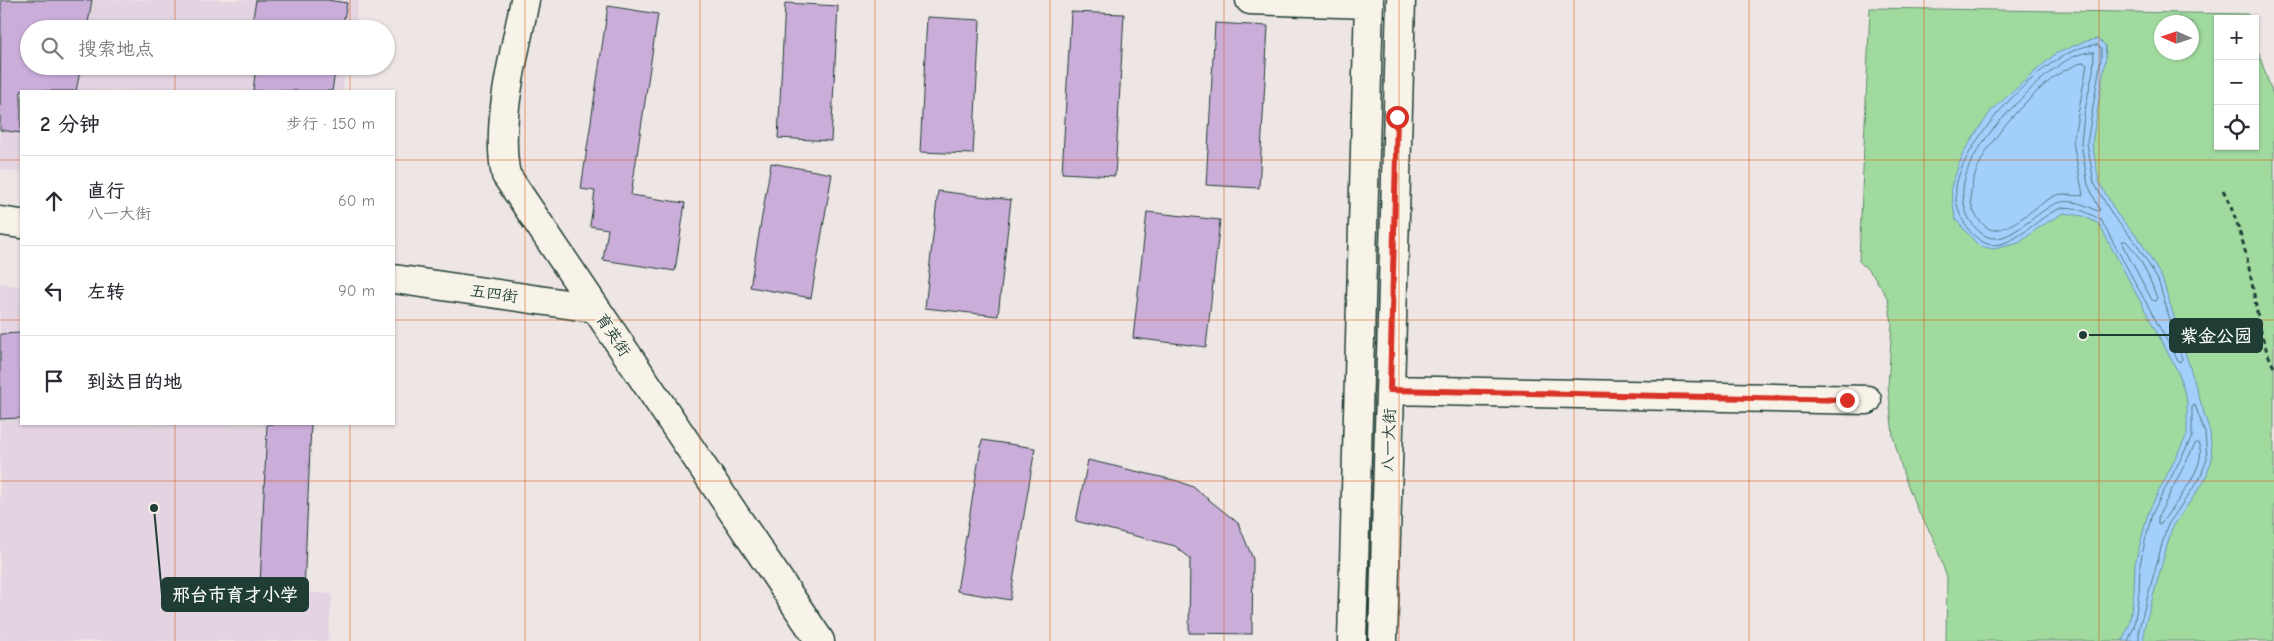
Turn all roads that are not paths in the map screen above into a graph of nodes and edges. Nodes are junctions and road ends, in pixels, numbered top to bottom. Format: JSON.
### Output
{"nodes":[{"id":1,"x":525,"y":0,"type":"edge"},
{"id":2,"x":1250,"y":0,"type":"edge"},
{"id":3,"x":1400,"y":0,"type":"edge"},
{"id":4,"x":1369,"y":2,"type":"edge"},
{"id":5,"x":0,"y":221,"type":"edge"},
{"id":6,"x":20,"y":224,"type":"edge"},
{"id":7,"x":395,"y":279,"type":"edge"},
{"id":8,"x":594,"y":308,"type":"junction"},
{"id":9,"x":1390,"y":390,"type":"junction"},
{"id":10,"x":1867,"y":400,"type":"dead end"},
{"id":11,"x":820,"y":641,"type":"edge"},
{"id":12,"x":1352,"y":641,"type":"edge"},
{"id":13,"x":1383,"y":641,"type":"edge"}],
"edges":[{"from":1,"to":8,"type":"street","name":"育英街"},
{"from":2,"to":4,"type":"street"},
{"from":3,"to":9,"type":"street","name":"八一大街"},
{"from":4,"to":12,"type":"street","name":"八一大街"},
{"from":5,"to":6,"type":"street"},
{"from":7,"to":8,"type":"street","name":"五四街"},
{"from":8,"to":11,"type":"street","name":"育英街"},
{"from":9,"to":10,"type":"street"},
{"from":9,"to":13,"type":"street","name":"八一大街"}]}
